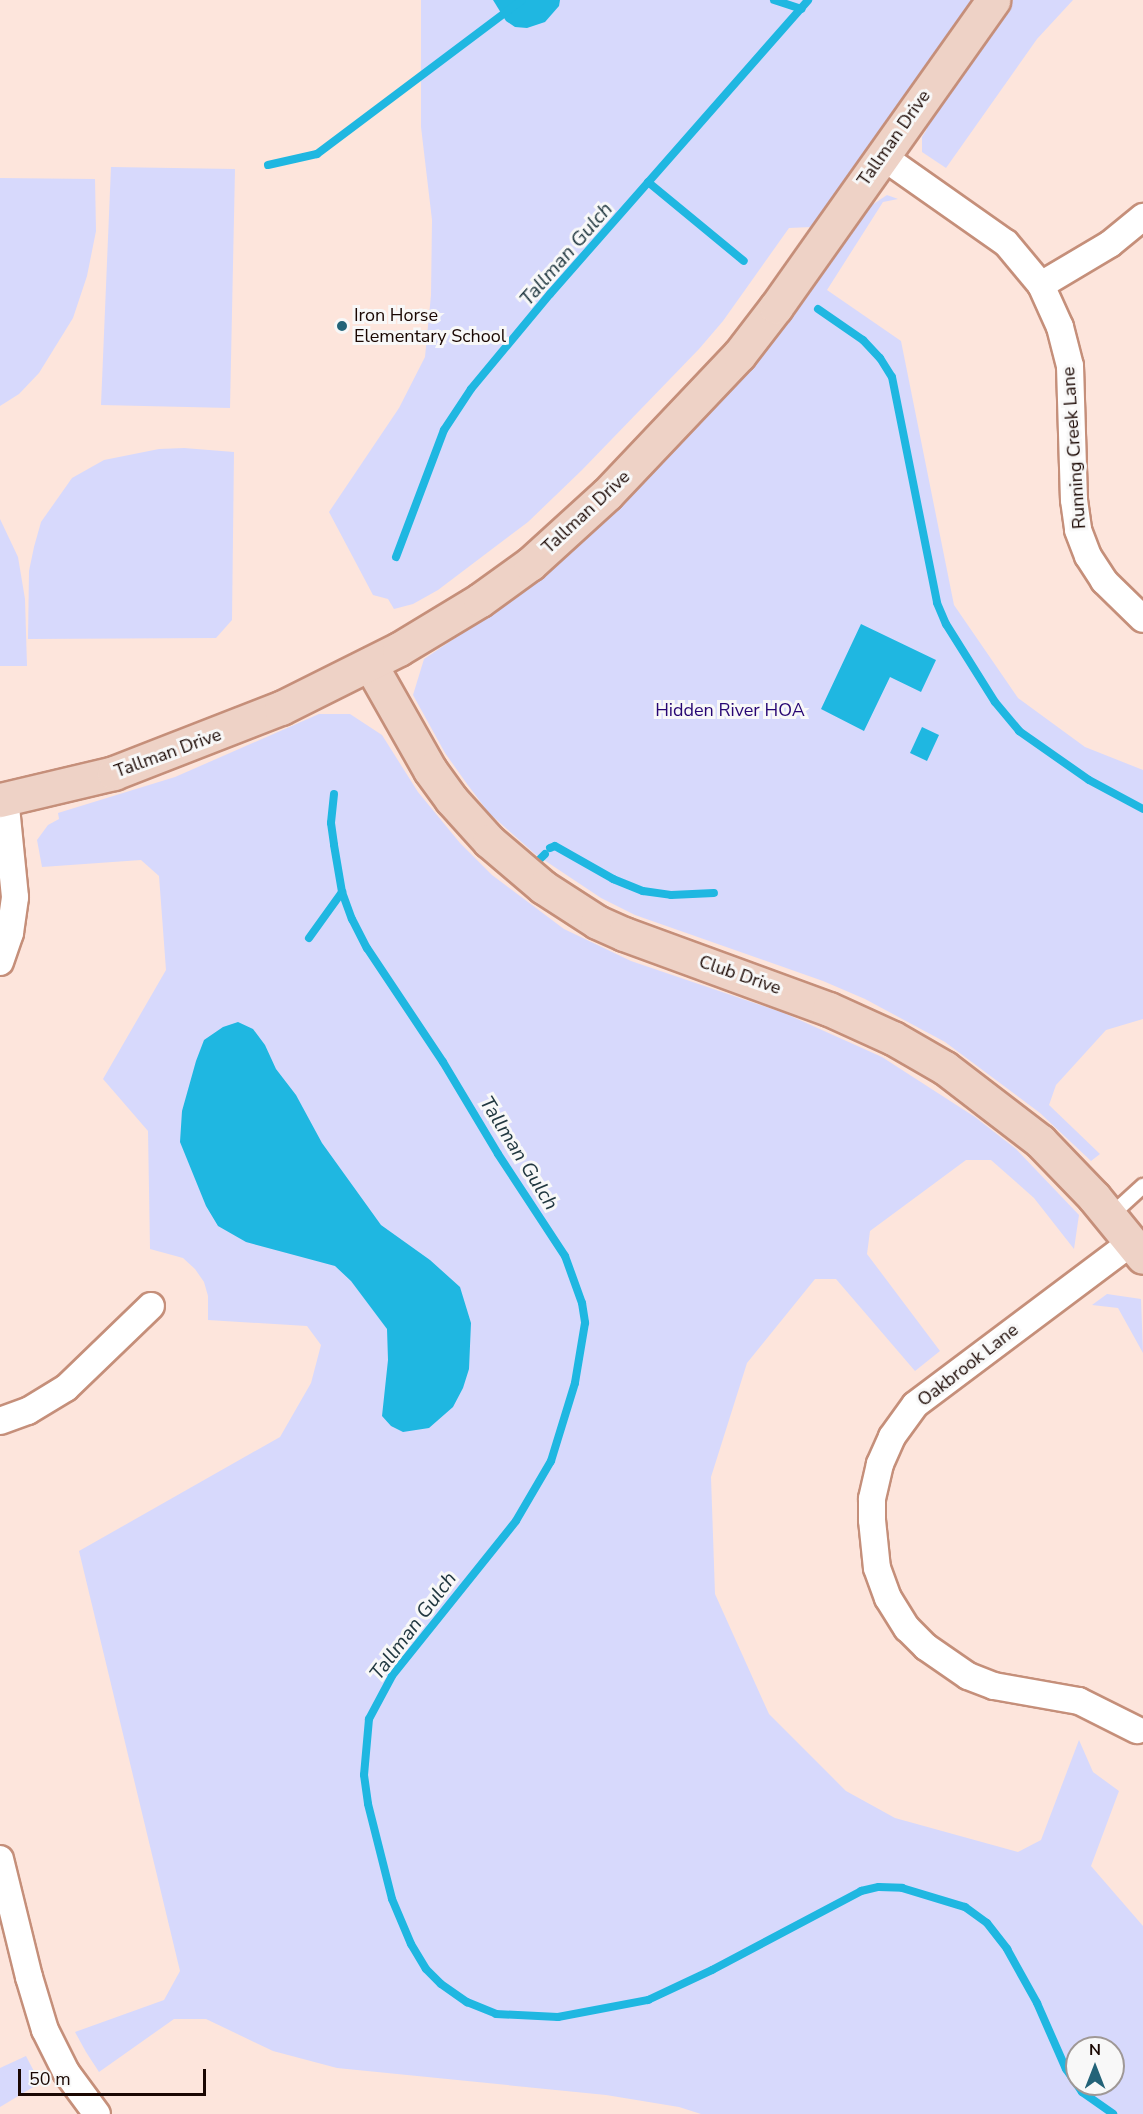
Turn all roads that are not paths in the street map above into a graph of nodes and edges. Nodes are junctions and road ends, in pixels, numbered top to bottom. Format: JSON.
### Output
{"nodes":[{"id":1,"x":993,"y":0,"type":"edge"},
{"id":2,"x":882,"y":156,"type":"junction"},
{"id":3,"x":1143,"y":217,"type":"edge"},
{"id":4,"x":1041,"y":285,"type":"junction"},
{"id":5,"x":1143,"y":619,"type":"edge"},
{"id":6,"x":370,"y":664,"type":"junction"},
{"id":7,"x":2,"y":798,"type":"edge"},
{"id":8,"x":0,"y":962,"type":"edge"},
{"id":9,"x":1143,"y":1186,"type":"edge"},
{"id":10,"x":1110,"y":1216,"type":"junction"},
{"id":11,"x":1137,"y":1250,"type":"edge"},
{"id":12,"x":151,"y":1305,"type":"dead end"},
{"id":13,"x":0,"y":1421,"type":"edge"},
{"id":14,"x":1137,"y":1730,"type":"dead end"},
{"id":15,"x":0,"y":1859,"type":"edge"},
{"id":16,"x":97,"y":2114,"type":"edge"}],
"edges":[{"from":1,"to":2,"type":"street","name":"Tallman Drive"},
{"from":2,"to":4,"type":"street","name":"Running Creek Lane"},
{"from":2,"to":6,"type":"street","name":"Tallman Drive"},
{"from":3,"to":4,"type":"street"},
{"from":4,"to":5,"type":"street","name":"Running Creek Lane"},
{"from":6,"to":7,"type":"street","name":"Tallman Drive"},
{"from":6,"to":10,"type":"street","name":"Club Drive"},
{"from":7,"to":8,"type":"street"},
{"from":9,"to":10,"type":"lane"},
{"from":10,"to":11,"type":"street","name":"Club Drive"},
{"from":11,"to":14,"type":"street","name":"Oakbrook Lane"},
{"from":12,"to":13,"type":"street"},
{"from":15,"to":16,"type":"street"}]}
